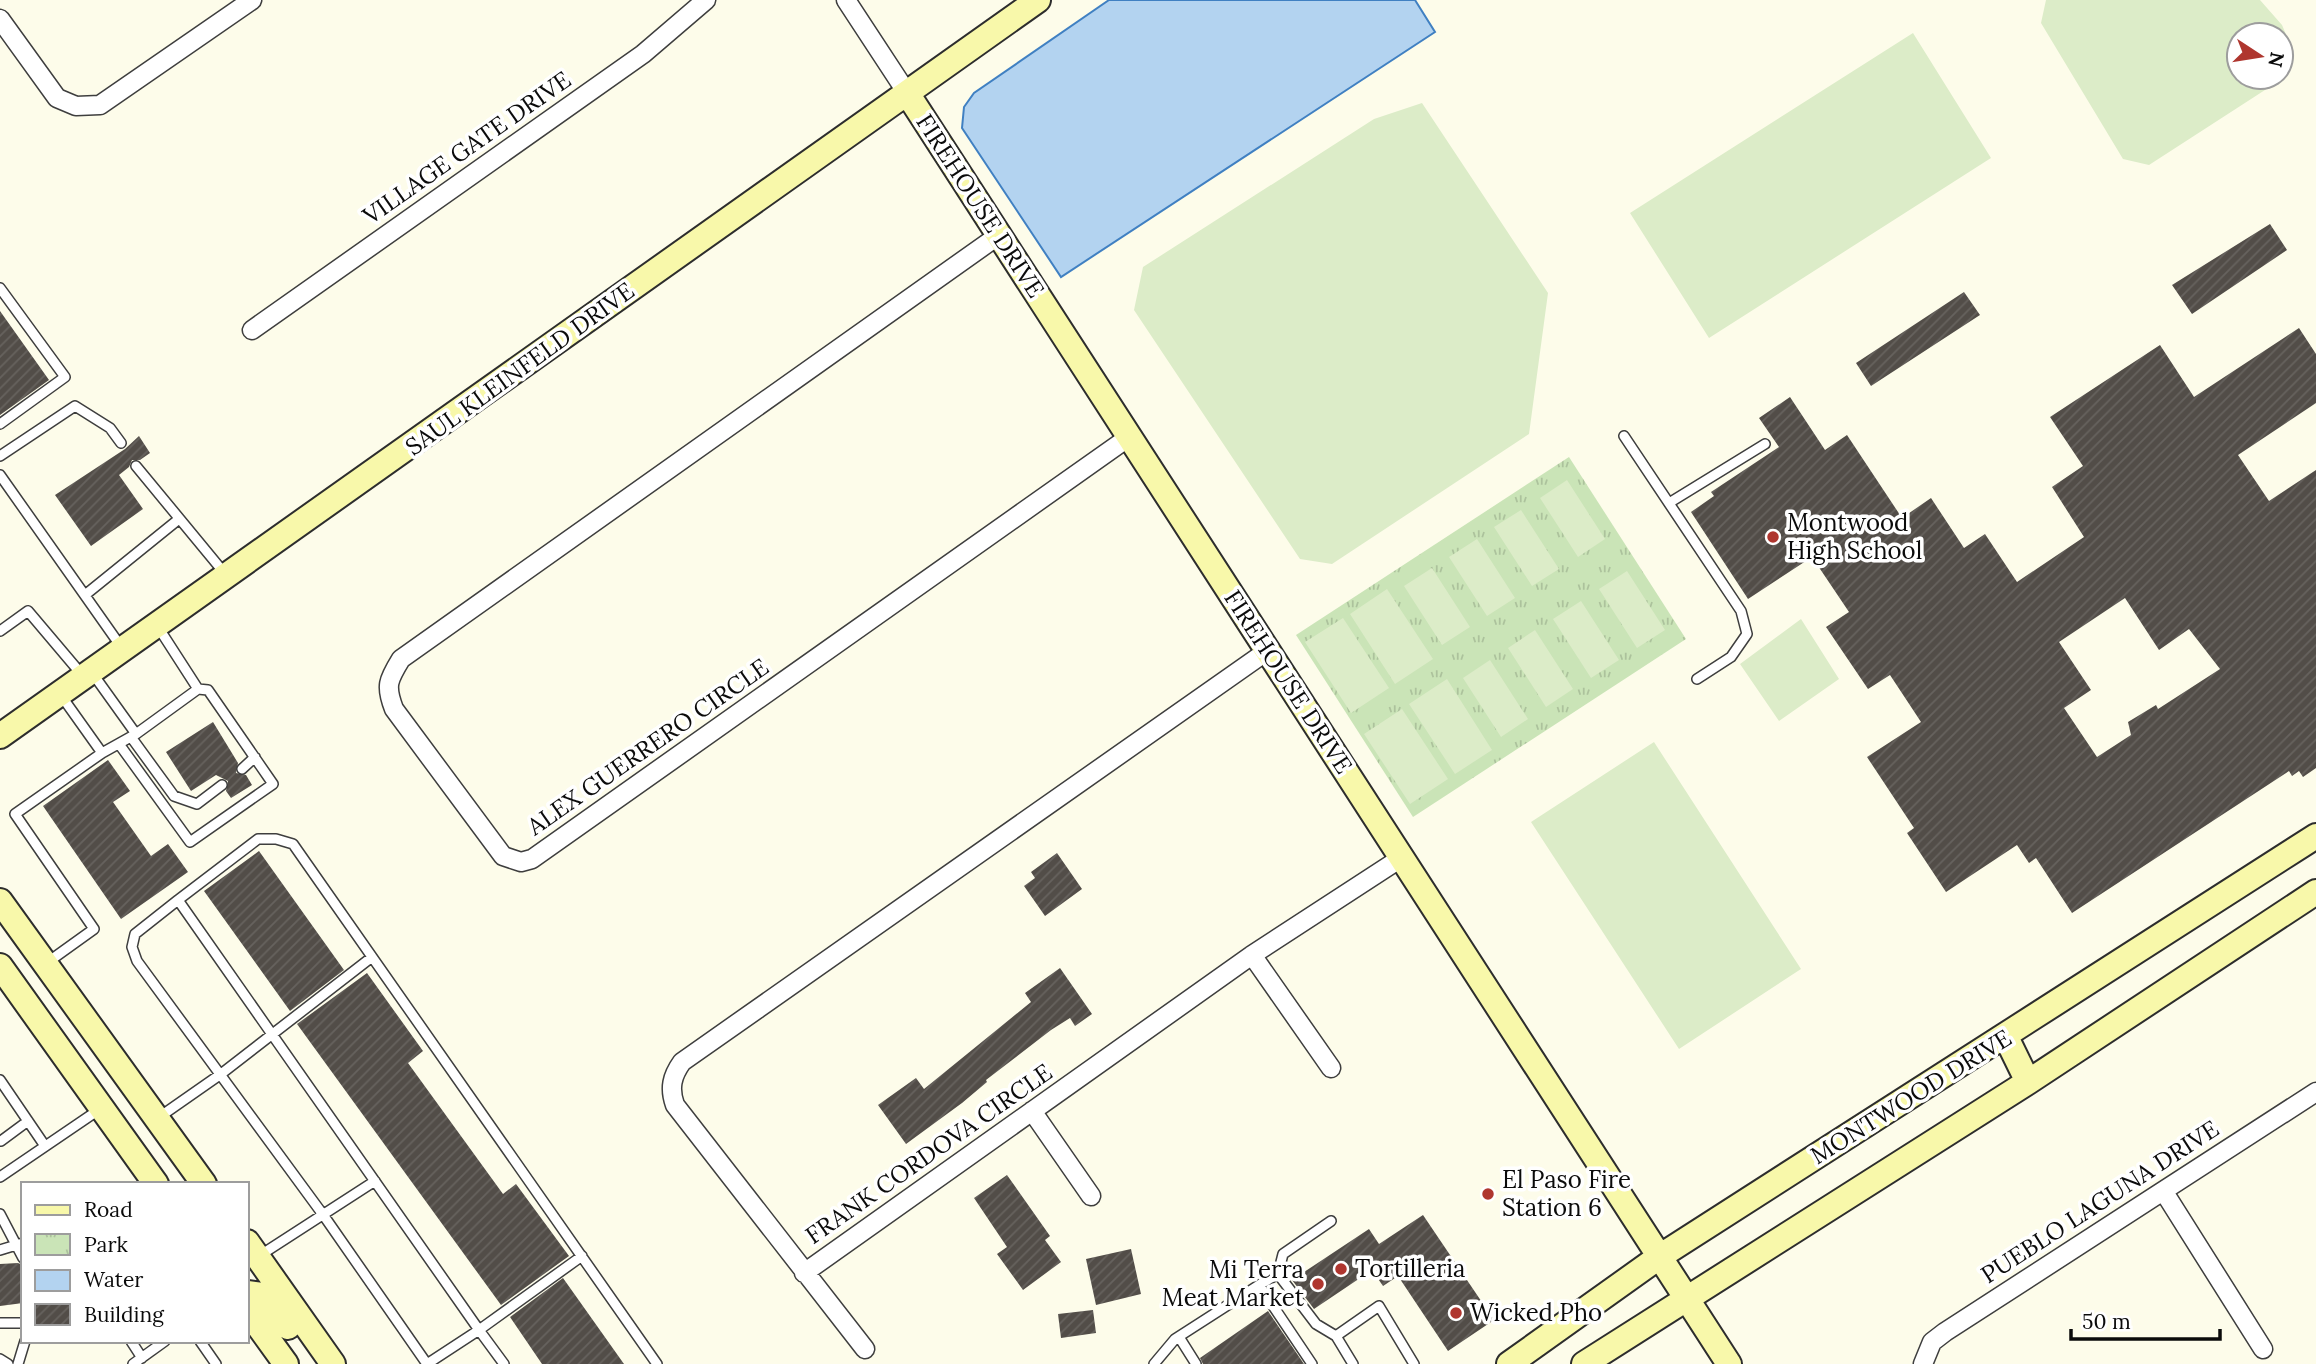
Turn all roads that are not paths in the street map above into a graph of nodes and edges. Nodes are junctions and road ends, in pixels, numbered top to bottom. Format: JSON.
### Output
{"nodes":[{"id":1,"x":252,"y":0,"type":"edge"},
{"id":2,"x":706,"y":0,"type":"edge"},
{"id":3,"x":846,"y":0,"type":"edge"},
{"id":4,"x":1038,"y":0,"type":"edge"},
{"id":5,"x":0,"y":19,"type":"edge"},
{"id":6,"x":907,"y":93,"type":"junction"},
{"id":7,"x":999,"y":235,"type":"junction"},
{"id":8,"x":0,"y":288,"type":"edge"},
{"id":9,"x":252,"y":330,"type":"dead end"},
{"id":10,"x":0,"y":425,"type":"edge"},
{"id":11,"x":1623,"y":436,"type":"dead end"},
{"id":12,"x":1129,"y":437,"type":"junction"},
{"id":13,"x":121,"y":443,"type":"dead end"},
{"id":14,"x":1765,"y":444,"type":"dead end"},
{"id":15,"x":0,"y":456,"type":"edge"},
{"id":16,"x":136,"y":466,"type":"dead end"},
{"id":17,"x":0,"y":475,"type":"edge"},
{"id":18,"x":1669,"y":503,"type":"junction"},
{"id":19,"x":179,"y":519,"type":"junction"},
{"id":20,"x":227,"y":577,"type":"junction"},
{"id":21,"x":85,"y":595,"type":"junction"},
{"id":22,"x":157,"y":626,"type":"junction"},
{"id":23,"x":0,"y":631,"type":"edge"},
{"id":24,"x":123,"y":650,"type":"junction"},
{"id":25,"x":1268,"y":650,"type":"junction"},
{"id":26,"x":88,"y":675,"type":"junction"},
{"id":27,"x":1697,"y":679,"type":"dead end"},
{"id":28,"x":198,"y":689,"type":"junction"},
{"id":29,"x":60,"y":694,"type":"junction"},
{"id":30,"x":133,"y":735,"type":"junction"},
{"id":31,"x":0,"y":736,"type":"edge"},
{"id":32,"x":119,"y":744,"type":"junction"},
{"id":33,"x":102,"y":752,"type":"junction"},
{"id":34,"x":255,"y":757,"type":"junction"},
{"id":35,"x":242,"y":769,"type":"dead end"},
{"id":36,"x":222,"y":785,"type":"dead end"},
{"id":37,"x":2316,"y":836,"type":"edge"},
{"id":38,"x":1401,"y":858,"type":"junction"},
{"id":39,"x":2316,"y":892,"type":"edge"},
{"id":40,"x":178,"y":900,"type":"junction"},
{"id":41,"x":0,"y":901,"type":"edge"},
{"id":42,"x":1252,"y":955,"type":"junction"},
{"id":43,"x":372,"y":957,"type":"junction"},
{"id":44,"x":46,"y":964,"type":"junction"},
{"id":45,"x":1,"y":970,"type":"edge"},
{"id":46,"x":271,"y":1033,"type":"junction"},
{"id":47,"x":2006,"y":1037,"type":"junction"},
{"id":48,"x":1331,"y":1068,"type":"dead end"},
{"id":49,"x":221,"y":1074,"type":"junction"},
{"id":50,"x":0,"y":1080,"type":"edge"},
{"id":51,"x":2028,"y":1082,"type":"junction"},
{"id":52,"x":2316,"y":1092,"type":"edge"},
{"id":53,"x":102,"y":1108,"type":"junction"},
{"id":54,"x":1032,"y":1111,"type":"junction"},
{"id":55,"x":157,"y":1119,"type":"junction"},
{"id":56,"x":28,"y":1121,"type":"junction"},
{"id":57,"x":1,"y":1141,"type":"edge"},
{"id":58,"x":45,"y":1146,"type":"junction"},
{"id":59,"x":0,"y":1177,"type":"edge"},
{"id":60,"x":375,"y":1181,"type":"junction"},
{"id":61,"x":155,"y":1182,"type":"edge"},
{"id":62,"x":203,"y":1182,"type":"edge"},
{"id":63,"x":2164,"y":1192,"type":"junction"},
{"id":64,"x":1091,"y":1196,"type":"dead end"},
{"id":65,"x":0,"y":1214,"type":"edge"},
{"id":66,"x":324,"y":1216,"type":"junction"},
{"id":67,"x":1332,"y":1222,"type":"dead end"},
{"id":68,"x":19,"y":1243,"type":"edge"},
{"id":69,"x":0,"y":1250,"type":"edge"},
{"id":70,"x":250,"y":1252,"type":"edge"},
{"id":71,"x":582,"y":1256,"type":"junction"},
{"id":72,"x":1659,"y":1257,"type":"junction"},
{"id":73,"x":804,"y":1273,"type":"junction"},
{"id":74,"x":1278,"y":1274,"type":"junction"},
{"id":75,"x":1259,"y":1285,"type":"junction"},
{"id":76,"x":248,"y":1293,"type":"edge"},
{"id":77,"x":1686,"y":1297,"type":"junction"},
{"id":78,"x":248,"y":1311,"type":"edge"},
{"id":79,"x":21,"y":1322,"type":"edge"},
{"id":80,"x":0,"y":1323,"type":"edge"},
{"id":81,"x":479,"y":1330,"type":"junction"},
{"id":82,"x":1336,"y":1336,"type":"junction"},
{"id":83,"x":1179,"y":1337,"type":"junction"},
{"id":84,"x":24,"y":1343,"type":"edge"},
{"id":85,"x":132,"y":1343,"type":"edge"},
{"id":86,"x":162,"y":1343,"type":"edge"},
{"id":87,"x":202,"y":1343,"type":"edge"},
{"id":88,"x":865,"y":1349,"type":"dead end"},
{"id":89,"x":2263,"y":1349,"type":"dead end"},
{"id":90,"x":0,"y":1359,"type":"edge"},
{"id":91,"x":137,"y":1361,"type":"edge"},
{"id":92,"x":8,"y":1364,"type":"edge"},
{"id":93,"x":18,"y":1364,"type":"edge"},
{"id":94,"x":216,"y":1364,"type":"edge"},
{"id":95,"x":286,"y":1364,"type":"edge"},
{"id":96,"x":320,"y":1364,"type":"edge"},
{"id":97,"x":333,"y":1364,"type":"edge"},
{"id":98,"x":427,"y":1364,"type":"edge"},
{"id":99,"x":504,"y":1364,"type":"edge"},
{"id":100,"x":657,"y":1364,"type":"edge"},
{"id":101,"x":1154,"y":1364,"type":"edge"},
{"id":102,"x":1196,"y":1364,"type":"edge"},
{"id":103,"x":1312,"y":1364,"type":"edge"},
{"id":104,"x":1353,"y":1364,"type":"edge"},
{"id":105,"x":1413,"y":1364,"type":"edge"},
{"id":106,"x":1509,"y":1364,"type":"edge"},
{"id":107,"x":1584,"y":1364,"type":"edge"},
{"id":108,"x":1729,"y":1364,"type":"edge"},
{"id":109,"x":1923,"y":1364,"type":"edge"}],
"edges":[{"from":1,"to":5,"type":"street"},
{"from":2,"to":9,"type":"street","name":"VILLAGE GATE DRIVE"},
{"from":3,"to":6,"type":"street","name":"FIREHOUSE DRIVE"},
{"from":4,"to":6,"type":"main road","name":"SAUL KLEINFELD DRIVE"},
{"from":6,"to":7,"type":"main road","name":"FIREHOUSE DRIVE"},
{"from":6,"to":20,"type":"main road","name":"SAUL KLEINFELD DRIVE"},
{"from":7,"to":12,"type":"main road","name":"FIREHOUSE DRIVE"},
{"from":7,"to":12,"type":"street","name":"ALEX GUERRERO CIRCLE"},
{"from":8,"to":10,"type":"lane"},
{"from":11,"to":18,"type":"lane"},
{"from":12,"to":25,"type":"main road","name":"FIREHOUSE DRIVE"},
{"from":13,"to":15,"type":"lane"},
{"from":14,"to":18,"type":"lane"},
{"from":16,"to":19,"type":"lane"},
{"from":17,"to":21,"type":"lane"},
{"from":18,"to":27,"type":"lane"},
{"from":19,"to":20,"type":"lane"},
{"from":19,"to":21,"type":"lane"},
{"from":20,"to":22,"type":"main road","name":"SAUL KLEINFELD DRIVE"},
{"from":21,"to":24,"type":"lane"},
{"from":22,"to":24,"type":"main road","name":"SAUL KLEINFELD DRIVE"},
{"from":22,"to":28,"type":"lane"},
{"from":23,"to":26,"type":"lane"},
{"from":24,"to":26,"type":"main road","name":"SAUL KLEINFELD DRIVE"},
{"from":25,"to":38,"type":"main road","name":"FIREHOUSE DRIVE"},
{"from":25,"to":73,"type":"street","name":"FRANK CORDOVA CIRCLE"},
{"from":26,"to":29,"type":"main road","name":"SAUL KLEINFELD DRIVE"},
{"from":26,"to":30,"type":"lane"},
{"from":28,"to":30,"type":"lane"},
{"from":28,"to":34,"type":"lane"},
{"from":29,"to":31,"type":"main road","name":"SAUL KLEINFELD DRIVE"},
{"from":29,"to":33,"type":"lane"},
{"from":30,"to":32,"type":"lane"},
{"from":30,"to":36,"type":"lane"},
{"from":32,"to":33,"type":"lane"},
{"from":32,"to":34,"type":"lane"},
{"from":33,"to":44,"type":"lane"},
{"from":34,"to":35,"type":"lane"},
{"from":37,"to":47,"type":"main road","name":"MONTWOOD DRIVE"},
{"from":38,"to":42,"type":"street","name":"FRANK CORDOVA CIRCLE"},
{"from":38,"to":72,"type":"main road","name":"FIREHOUSE DRIVE"},
{"from":39,"to":51,"type":"main road","name":"MONTWOOD DRIVE"},
{"from":40,"to":43,"type":"lane"},
{"from":40,"to":46,"type":"lane"},
{"from":40,"to":49,"type":"lane"},
{"from":41,"to":44,"type":"main road"},
{"from":42,"to":48,"type":"street"},
{"from":42,"to":54,"type":"street","name":"FRANK CORDOVA CIRCLE"},
{"from":43,"to":46,"type":"lane"},
{"from":43,"to":71,"type":"lane"},
{"from":44,"to":55,"type":"main road"},
{"from":45,"to":53,"type":"main road"},
{"from":46,"to":49,"type":"lane"},
{"from":46,"to":60,"type":"lane"},
{"from":47,"to":51,"type":"main road"},
{"from":47,"to":72,"type":"main road","name":"MONTWOOD DRIVE"},
{"from":49,"to":55,"type":"lane"},
{"from":49,"to":66,"type":"lane"},
{"from":50,"to":56,"type":"lane"},
{"from":51,"to":77,"type":"main road","name":"MONTWOOD DRIVE"},
{"from":52,"to":63,"type":"street","name":"PUEBLO LAGUNA DRIVE"},
{"from":53,"to":58,"type":"lane"},
{"from":53,"to":61,"type":"main road"},
{"from":54,"to":64,"type":"street"},
{"from":54,"to":73,"type":"street","name":"FRANK CORDOVA CIRCLE"},
{"from":55,"to":62,"type":"main road"},
{"from":56,"to":57,"type":"lane"},
{"from":56,"to":58,"type":"lane"},
{"from":58,"to":59,"type":"lane"},
{"from":60,"to":66,"type":"lane"},
{"from":60,"to":81,"type":"lane"},
{"from":63,"to":89,"type":"street"},
{"from":63,"to":109,"type":"street","name":"PUEBLO LAGUNA DRIVE"},
{"from":65,"to":68,"type":"lane"},
{"from":66,"to":70,"type":"lane"},
{"from":66,"to":98,"type":"lane"},
{"from":67,"to":74,"type":"lane"},
{"from":68,"to":69,"type":"lane"},
{"from":70,"to":97,"type":"main road"},
{"from":71,"to":81,"type":"lane"},
{"from":71,"to":100,"type":"lane"},
{"from":72,"to":77,"type":"main road","name":"FIREHOUSE DRIVE"},
{"from":72,"to":106,"type":"main road","name":"MONTWOOD DRIVE"},
{"from":73,"to":88,"type":"street"},
{"from":74,"to":75,"type":"lane"},
{"from":74,"to":82,"type":"lane"},
{"from":75,"to":83,"type":"lane"},
{"from":75,"to":103,"type":"lane"},
{"from":76,"to":96,"type":"main road"},
{"from":77,"to":107,"type":"main road","name":"MONTWOOD DRIVE"},
{"from":77,"to":108,"type":"main road","name":"FIREHOUSE DRIVE"},
{"from":78,"to":95,"type":"main road"},
{"from":79,"to":80,"type":"lane"},
{"from":81,"to":98,"type":"lane"},
{"from":81,"to":99,"type":"lane"},
{"from":82,"to":104,"type":"lane"},
{"from":82,"to":105,"type":"lane"},
{"from":83,"to":101,"type":"lane"},
{"from":83,"to":102,"type":"lane"},
{"from":84,"to":93,"type":"lane"},
{"from":85,"to":91,"type":"lane"},
{"from":86,"to":91,"type":"lane"},
{"from":87,"to":94,"type":"lane"},
{"from":90,"to":92,"type":"lane"}]}
